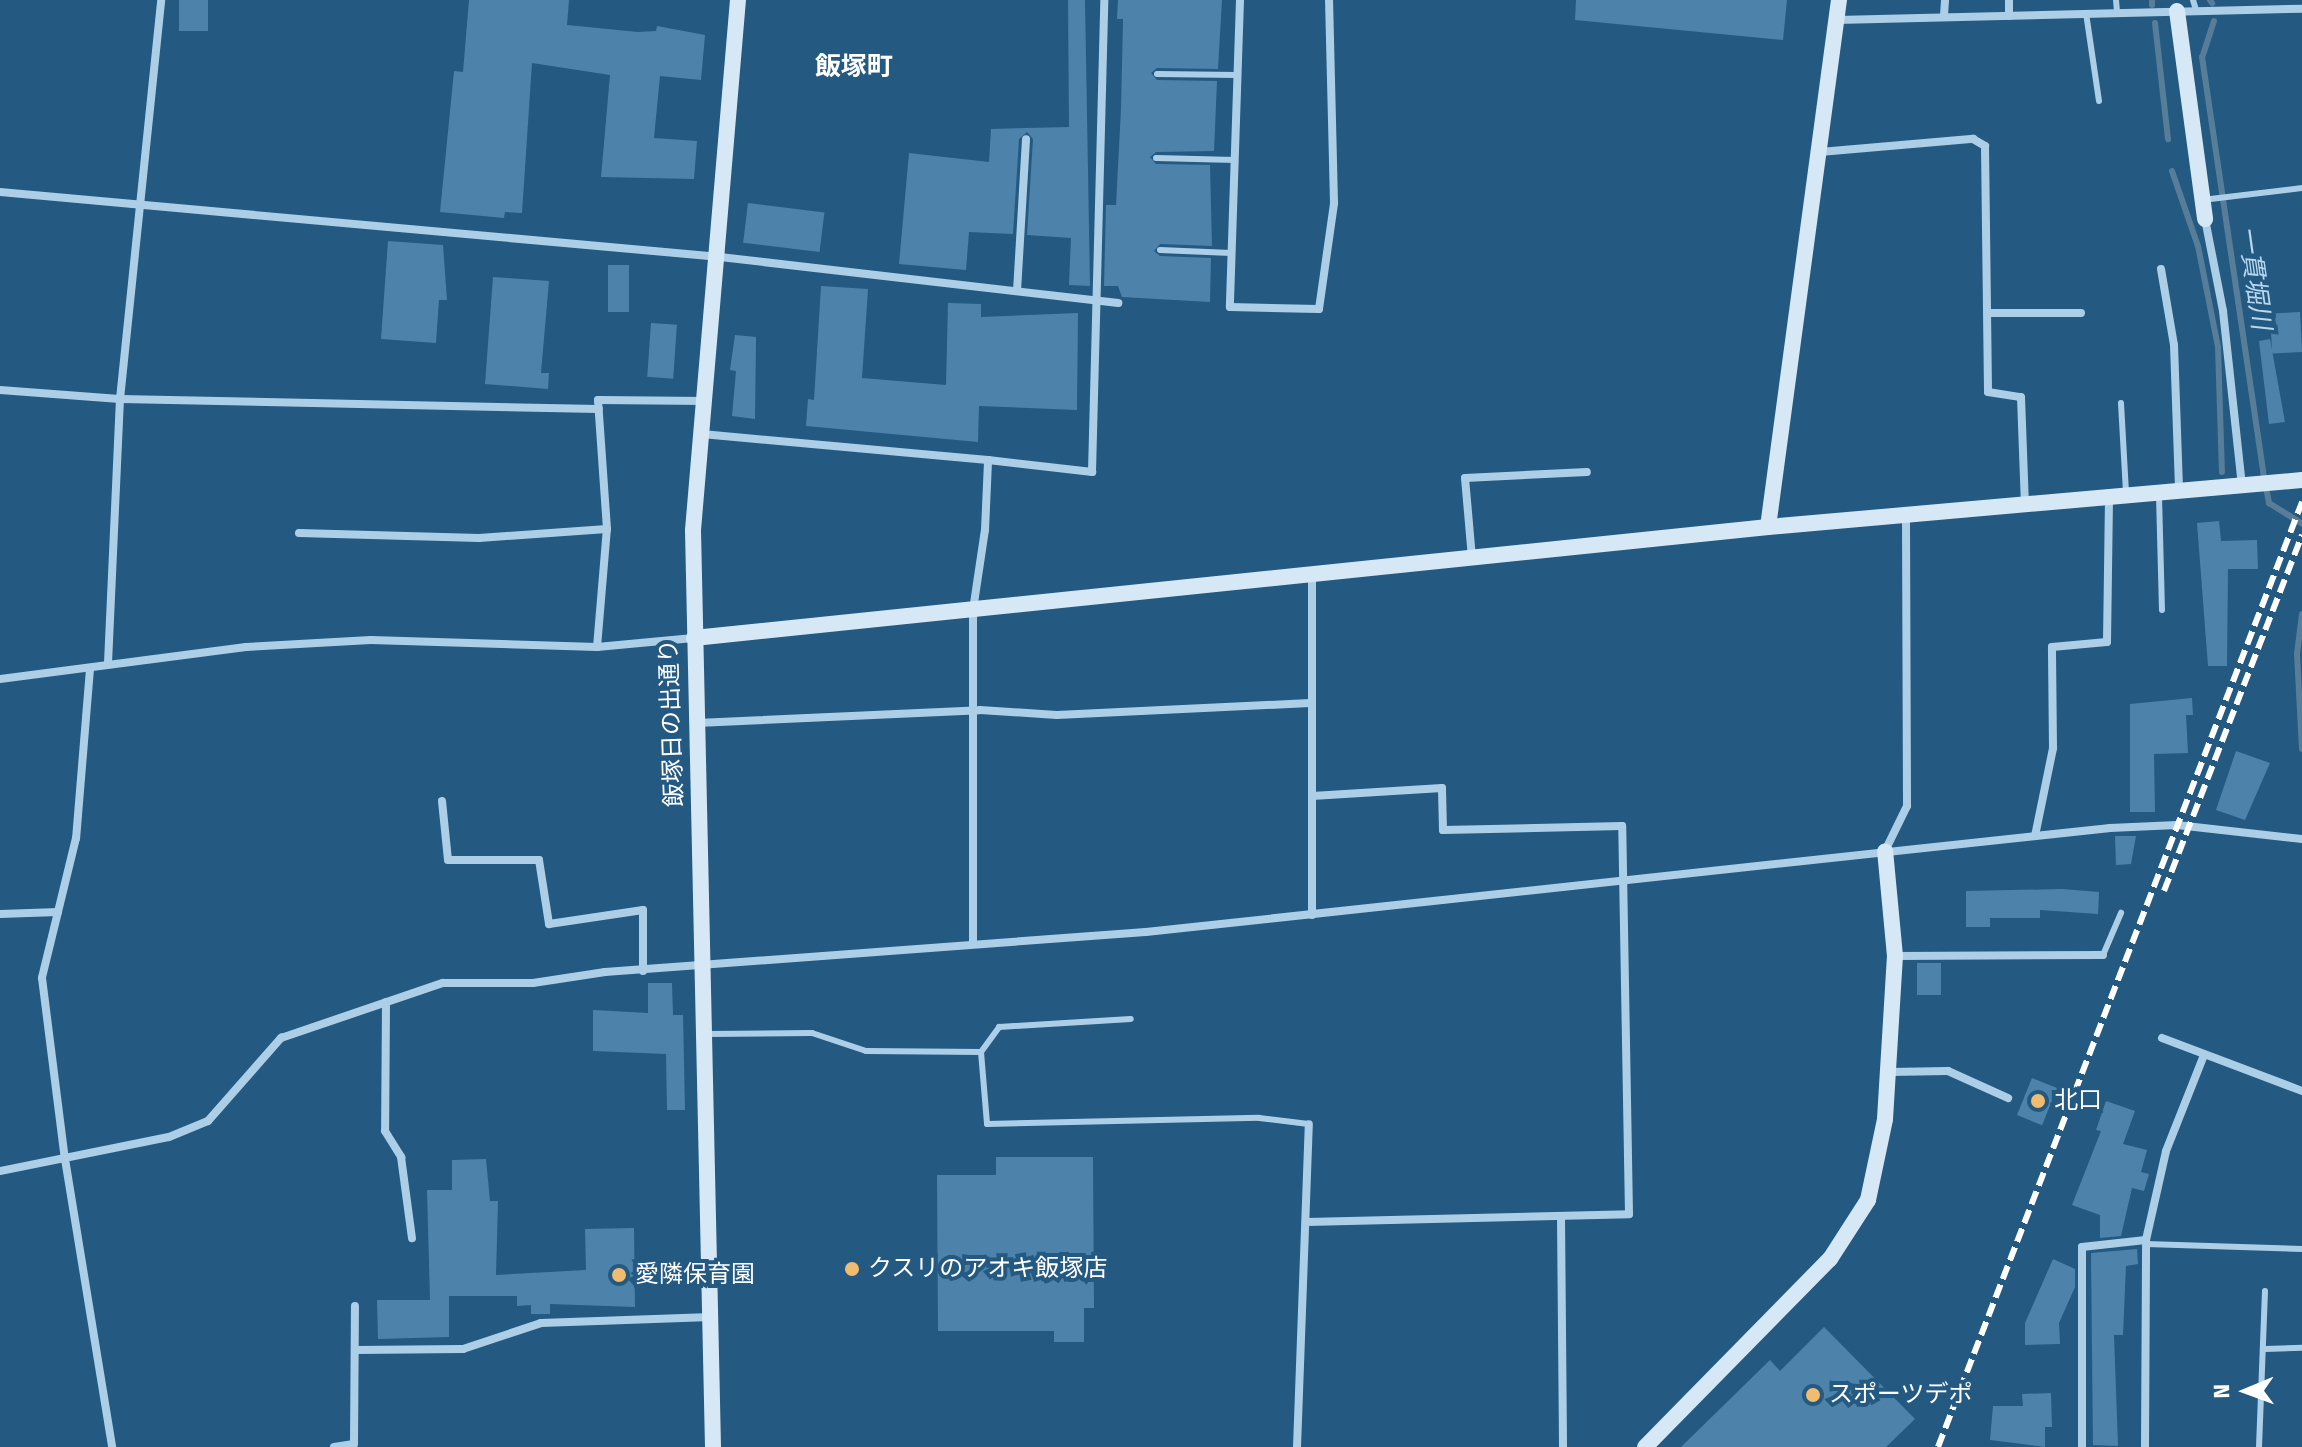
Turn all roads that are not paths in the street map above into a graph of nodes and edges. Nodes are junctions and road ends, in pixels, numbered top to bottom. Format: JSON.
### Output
{"nodes":[{"id":1,"x":161,"y":0,"type":"edge"},
{"id":2,"x":738,"y":0,"type":"edge"},
{"id":3,"x":1104,"y":0,"type":"edge"},
{"id":4,"x":1240,"y":0,"type":"edge"},
{"id":5,"x":1329,"y":0,"type":"edge"},
{"id":6,"x":1839,"y":0,"type":"edge"},
{"id":7,"x":1945,"y":0,"type":"edge"},
{"id":8,"x":2009,"y":0,"type":"edge"},
{"id":9,"x":2116,"y":0,"type":"edge"},
{"id":10,"x":2193,"y":0,"type":"edge"},
{"id":11,"x":2302,"y":9,"type":"edge"},
{"id":12,"x":2196,"y":10,"type":"junction"},
{"id":13,"x":2177,"y":11,"type":"junction"},
{"id":14,"x":2117,"y":12,"type":"junction"},
{"id":15,"x":2086,"y":13,"type":"junction"},
{"id":16,"x":1944,"y":15,"type":"junction"},
{"id":17,"x":2009,"y":16,"type":"junction"},
{"id":18,"x":1837,"y":20,"type":"junction"},
{"id":19,"x":1157,"y":74,"type":"dead end"},
{"id":20,"x":1237,"y":75,"type":"junction"},
{"id":21,"x":2099,"y":101,"type":"dead end"},
{"id":22,"x":1026,"y":139,"type":"dead end"},
{"id":23,"x":1820,"y":152,"type":"junction"},
{"id":24,"x":1156,"y":158,"type":"dead end"},
{"id":25,"x":1235,"y":160,"type":"junction"},
{"id":26,"x":2302,"y":188,"type":"edge"},
{"id":27,"x":0,"y":192,"type":"edge"},
{"id":28,"x":2206,"y":200,"type":"junction"},
{"id":29,"x":141,"y":207,"type":"junction"},
{"id":30,"x":2205,"y":219,"type":"joint"},
{"id":31,"x":1160,"y":250,"type":"dead end"},
{"id":32,"x":1231,"y":253,"type":"junction"},
{"id":33,"x":720,"y":257,"type":"junction"},
{"id":34,"x":2161,"y":269,"type":"dead end"},
{"id":35,"x":1017,"y":291,"type":"junction"},
{"id":36,"x":1097,"y":300,"type":"junction"},
{"id":37,"x":1118,"y":303,"type":"dead end"},
{"id":38,"x":1988,"y":313,"type":"junction"},
{"id":39,"x":2081,"y":313,"type":"dead end"},
{"id":40,"x":0,"y":390,"type":"edge"},
{"id":41,"x":120,"y":399,"type":"junction"},
{"id":42,"x":705,"y":401,"type":"junction"},
{"id":43,"x":2121,"y":403,"type":"dead end"},
{"id":44,"x":599,"y":409,"type":"junction"},
{"id":45,"x":702,"y":434,"type":"junction"},
{"id":46,"x":988,"y":460,"type":"junction"},
{"id":47,"x":1587,"y":472,"type":"dead end"},
{"id":48,"x":2302,"y":480,"type":"edge"},
{"id":49,"x":2248,"y":485,"type":"junction"},
{"id":50,"x":2179,"y":491,"type":"junction"},
{"id":51,"x":2158,"y":493,"type":"junction"},
{"id":52,"x":2126,"y":497,"type":"junction"},
{"id":53,"x":2109,"y":499,"type":"junction"},
{"id":54,"x":2025,"y":507,"type":"junction"},
{"id":55,"x":1906,"y":517,"type":"junction"},
{"id":56,"x":1768,"y":527,"type":"junction"},
{"id":57,"x":607,"y":529,"type":"junction"},
{"id":58,"x":299,"y":533,"type":"dead end"},
{"id":59,"x":1472,"y":559,"type":"junction"},
{"id":60,"x":1312,"y":575,"type":"junction"},
{"id":61,"x":973,"y":610,"type":"junction"},
{"id":62,"x":2162,"y":610,"type":"dead end"},
{"id":63,"x":694,"y":638,"type":"junction"},
{"id":64,"x":597,"y":647,"type":"junction"},
{"id":65,"x":108,"y":663,"type":"junction"},
{"id":66,"x":90,"y":669,"type":"junction"},
{"id":67,"x":0,"y":679,"type":"edge"},
{"id":68,"x":1310,"y":703,"type":"junction"},
{"id":69,"x":974,"y":710,"type":"junction"},
{"id":70,"x":697,"y":723,"type":"junction"},
{"id":71,"x":1312,"y":796,"type":"junction"},
{"id":72,"x":442,"y":801,"type":"dead end"},
{"id":73,"x":2035,"y":836,"type":"junction"},
{"id":74,"x":2302,"y":839,"type":"edge"},
{"id":75,"x":1885,"y":851,"type":"junction"},
{"id":76,"x":1624,"y":882,"type":"junction"},
{"id":77,"x":58,"y":912,"type":"junction"},
{"id":78,"x":2121,"y":913,"type":"dead end"},
{"id":79,"x":0,"y":914,"type":"edge"},
{"id":80,"x":1312,"y":915,"type":"junction"},
{"id":81,"x":973,"y":944,"type":"junction"},
{"id":82,"x":2103,"y":955,"type":"joint"},
{"id":83,"x":1895,"y":956,"type":"junction"},
{"id":84,"x":701,"y":968,"type":"junction"},
{"id":85,"x":643,"y":971,"type":"junction"},
{"id":86,"x":386,"y":1002,"type":"junction"},
{"id":87,"x":1131,"y":1019,"type":"dead end"},
{"id":88,"x":704,"y":1034,"type":"junction"},
{"id":89,"x":2162,"y":1038,"type":"dead end"},
{"id":90,"x":981,"y":1052,"type":"junction"},
{"id":91,"x":2204,"y":1055,"type":"junction"},
{"id":92,"x":1889,"y":1072,"type":"junction"},
{"id":93,"x":2302,"y":1091,"type":"edge"},
{"id":94,"x":2008,"y":1098,"type":"dead end"},
{"id":95,"x":1309,"y":1124,"type":"joint"},
{"id":96,"x":65,"y":1159,"type":"junction"},
{"id":97,"x":0,"y":1171,"type":"edge"},
{"id":98,"x":1561,"y":1216,"type":"junction"},
{"id":99,"x":1307,"y":1222,"type":"junction"},
{"id":100,"x":412,"y":1238,"type":"dead end"},
{"id":101,"x":2146,"y":1242,"type":"junction"},
{"id":102,"x":2302,"y":1249,"type":"edge"},
{"id":103,"x":2265,"y":1291,"type":"dead end"},
{"id":104,"x":355,"y":1306,"type":"dead end"},
{"id":105,"x":712,"y":1317,"type":"junction"},
{"id":106,"x":2302,"y":1348,"type":"edge"},
{"id":107,"x":2265,"y":1349,"type":"junction"},
{"id":108,"x":355,"y":1350,"type":"junction"},
{"id":109,"x":112,"y":1447,"type":"edge"},
{"id":110,"x":334,"y":1447,"type":"edge"},
{"id":111,"x":713,"y":1447,"type":"edge"},
{"id":112,"x":1297,"y":1447,"type":"edge"},
{"id":113,"x":1563,"y":1447,"type":"edge"},
{"id":114,"x":1645,"y":1447,"type":"edge"},
{"id":115,"x":2082,"y":1447,"type":"edge"},
{"id":116,"x":2145,"y":1447,"type":"edge"},
{"id":117,"x":2259,"y":1447,"type":"edge"}],
"edges":[{"from":1,"to":29,"type":"street"},
{"from":2,"to":33,"type":"street","name":"飯塚日の出通り"},
{"from":3,"to":36,"type":"street"},
{"from":4,"to":20,"type":"street"},
{"from":5,"to":32,"type":"street"},
{"from":6,"to":18,"type":"street"},
{"from":7,"to":16,"type":"street"},
{"from":8,"to":17,"type":"street"},
{"from":9,"to":14,"type":"lane"},
{"from":10,"to":12,"type":"lane"},
{"from":11,"to":12,"type":"street"},
{"from":12,"to":13,"type":"street"},
{"from":13,"to":14,"type":"street"},
{"from":13,"to":28,"type":"street"},
{"from":14,"to":15,"type":"street"},
{"from":15,"to":17,"type":"street"},
{"from":15,"to":21,"type":"lane"},
{"from":16,"to":17,"type":"street"},
{"from":16,"to":18,"type":"street"},
{"from":18,"to":23,"type":"street"},
{"from":19,"to":20,"type":"lane"},
{"from":20,"to":25,"type":"street"},
{"from":22,"to":35,"type":"street"},
{"from":23,"to":38,"type":"street"},
{"from":23,"to":56,"type":"street"},
{"from":24,"to":25,"type":"lane"},
{"from":25,"to":32,"type":"street"},
{"from":26,"to":28,"type":"lane"},
{"from":27,"to":29,"type":"street"},
{"from":28,"to":30,"type":"street"},
{"from":29,"to":33,"type":"street"},
{"from":29,"to":41,"type":"street"},
{"from":30,"to":49,"type":"street"},
{"from":31,"to":32,"type":"lane"},
{"from":33,"to":35,"type":"street"},
{"from":33,"to":42,"type":"street","name":"飯塚日の出通り"},
{"from":34,"to":50,"type":"street"},
{"from":35,"to":36,"type":"street"},
{"from":36,"to":37,"type":"street"},
{"from":36,"to":46,"type":"street"},
{"from":38,"to":39,"type":"street"},
{"from":38,"to":54,"type":"street"},
{"from":40,"to":41,"type":"street"},
{"from":41,"to":44,"type":"street"},
{"from":41,"to":65,"type":"street"},
{"from":42,"to":44,"type":"street"},
{"from":42,"to":45,"type":"street","name":"飯塚日の出通り"},
{"from":43,"to":52,"type":"lane"},
{"from":44,"to":57,"type":"street"},
{"from":45,"to":46,"type":"street"},
{"from":45,"to":63,"type":"street","name":"飯塚日の出通り"},
{"from":46,"to":61,"type":"street"},
{"from":47,"to":59,"type":"street"},
{"from":48,"to":49,"type":"street"},
{"from":49,"to":50,"type":"street"},
{"from":50,"to":51,"type":"street"},
{"from":51,"to":52,"type":"street"},
{"from":51,"to":62,"type":"lane"},
{"from":52,"to":53,"type":"street"},
{"from":53,"to":54,"type":"street"},
{"from":53,"to":73,"type":"street"},
{"from":54,"to":55,"type":"street"},
{"from":55,"to":56,"type":"street"},
{"from":55,"to":75,"type":"street"},
{"from":56,"to":59,"type":"street"},
{"from":57,"to":58,"type":"street"},
{"from":57,"to":64,"type":"street"},
{"from":59,"to":60,"type":"street"},
{"from":60,"to":61,"type":"street"},
{"from":60,"to":68,"type":"street"},
{"from":61,"to":63,"type":"street"},
{"from":61,"to":69,"type":"street"},
{"from":63,"to":64,"type":"street"},
{"from":63,"to":70,"type":"street","name":"飯塚日の出通り"},
{"from":64,"to":65,"type":"street"},
{"from":65,"to":66,"type":"street"},
{"from":66,"to":67,"type":"street"},
{"from":66,"to":77,"type":"street"},
{"from":68,"to":69,"type":"street"},
{"from":68,"to":71,"type":"street"},
{"from":69,"to":70,"type":"street"},
{"from":69,"to":81,"type":"street"},
{"from":70,"to":84,"type":"street","name":"飯塚日の出通り"},
{"from":71,"to":76,"type":"street"},
{"from":71,"to":80,"type":"street"},
{"from":72,"to":85,"type":"street"},
{"from":73,"to":74,"type":"street"},
{"from":73,"to":75,"type":"street"},
{"from":75,"to":76,"type":"street"},
{"from":75,"to":83,"type":"street"},
{"from":76,"to":80,"type":"street"},
{"from":76,"to":98,"type":"street"},
{"from":77,"to":79,"type":"street"},
{"from":77,"to":96,"type":"street"},
{"from":78,"to":82,"type":"lane"},
{"from":80,"to":81,"type":"street"},
{"from":81,"to":84,"type":"street"},
{"from":82,"to":83,"type":"street"},
{"from":83,"to":92,"type":"street"},
{"from":84,"to":85,"type":"street"},
{"from":84,"to":88,"type":"street","name":"飯塚日の出通り"},
{"from":85,"to":86,"type":"street"},
{"from":86,"to":96,"type":"street"},
{"from":86,"to":100,"type":"street"},
{"from":87,"to":90,"type":"lane"},
{"from":88,"to":90,"type":"lane"},
{"from":88,"to":105,"type":"street","name":"飯塚日の出通り"},
{"from":89,"to":91,"type":"street"},
{"from":90,"to":95,"type":"lane"},
{"from":91,"to":93,"type":"street"},
{"from":91,"to":101,"type":"street"},
{"from":92,"to":94,"type":"street"},
{"from":92,"to":114,"type":"street"},
{"from":95,"to":99,"type":"street"},
{"from":96,"to":97,"type":"street"},
{"from":96,"to":109,"type":"street"},
{"from":98,"to":99,"type":"street"},
{"from":98,"to":113,"type":"street"},
{"from":99,"to":112,"type":"street"},
{"from":101,"to":102,"type":"lane"},
{"from":101,"to":115,"type":"street"},
{"from":101,"to":116,"type":"street"},
{"from":103,"to":107,"type":"lane"},
{"from":104,"to":108,"type":"street"},
{"from":105,"to":108,"type":"street"},
{"from":105,"to":111,"type":"street","name":"飯塚日の出通り"},
{"from":106,"to":107,"type":"lane"},
{"from":107,"to":117,"type":"lane"},
{"from":108,"to":110,"type":"street"}]}
